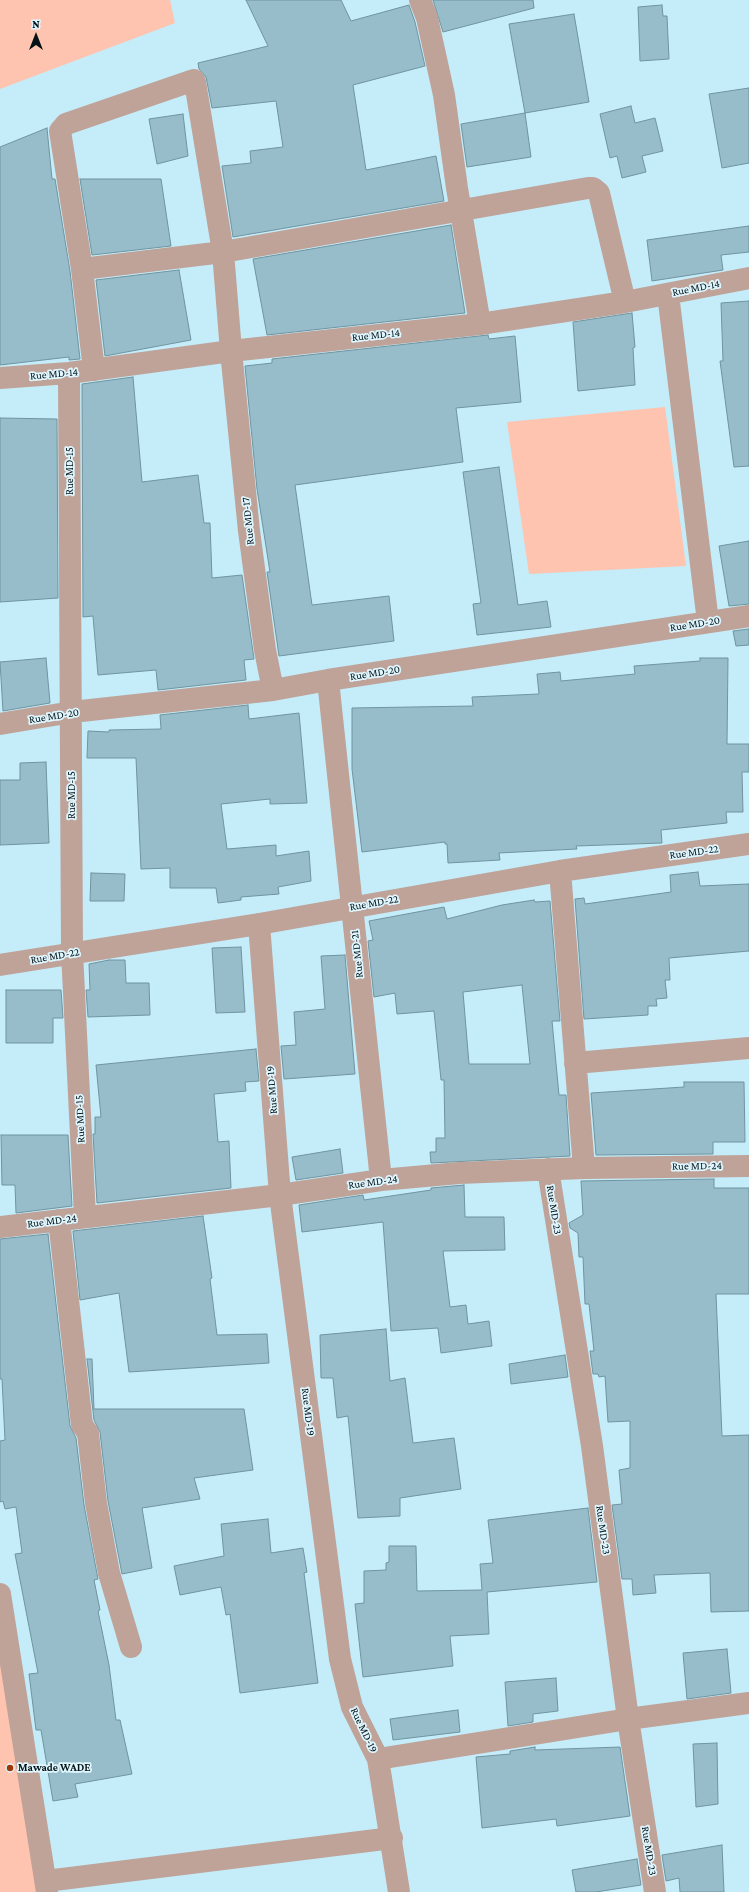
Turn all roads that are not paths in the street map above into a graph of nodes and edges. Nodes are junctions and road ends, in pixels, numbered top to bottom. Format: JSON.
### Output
{"nodes":[{"id":1,"x":420,"y":0,"type":"edge"},
{"id":2,"x":461,"y":211,"type":"junction"},
{"id":3,"x":223,"y":252,"type":"junction"},
{"id":4,"x":82,"y":269,"type":"junction"},
{"id":5,"x":749,"y":278,"type":"edge"},
{"id":6,"x":668,"y":294,"type":"junction"},
{"id":7,"x":625,"y":302,"type":"junction"},
{"id":8,"x":480,"y":324,"type":"junction"},
{"id":9,"x":230,"y":351,"type":"junction"},
{"id":10,"x":94,"y":370,"type":"junction"},
{"id":11,"x":69,"y":373,"type":"junction"},
{"id":12,"x":0,"y":378,"type":"edge"},
{"id":13,"x":749,"y":616,"type":"edge"},
{"id":14,"x":708,"y":622,"type":"junction"},
{"id":15,"x":328,"y":680,"type":"junction"},
{"id":16,"x":273,"y":690,"type":"junction"},
{"id":17,"x":72,"y":712,"type":"junction"},
{"id":18,"x":0,"y":724,"type":"edge"},
{"id":19,"x":749,"y":844,"type":"edge"},
{"id":20,"x":560,"y":871,"type":"junction"},
{"id":21,"x":352,"y":907,"type":"junction"},
{"id":22,"x":259,"y":924,"type":"junction"},
{"id":23,"x":72,"y":952,"type":"junction"},
{"id":24,"x":0,"y":965,"type":"edge"},
{"id":25,"x":749,"y":1048,"type":"edge"},
{"id":26,"x":575,"y":1063,"type":"junction"},
{"id":27,"x":749,"y":1166,"type":"edge"},
{"id":28,"x":584,"y":1168,"type":"junction"},
{"id":29,"x":548,"y":1169,"type":"junction"},
{"id":30,"x":381,"y":1180,"type":"junction"},
{"id":31,"x":280,"y":1195,"type":"junction"},
{"id":32,"x":85,"y":1217,"type":"junction"},
{"id":33,"x":60,"y":1220,"type":"junction"},
{"id":34,"x":0,"y":1227,"type":"edge"},
{"id":35,"x":0,"y":1594,"type":"edge"},
{"id":36,"x":131,"y":1647,"type":"dead end"},
{"id":37,"x":749,"y":1703,"type":"edge"},
{"id":38,"x":628,"y":1719,"type":"junction"},
{"id":39,"x":378,"y":1759,"type":"junction"},
{"id":40,"x":392,"y":1838,"type":"junction"},
{"id":41,"x":46,"y":1886,"type":"edge"},
{"id":42,"x":399,"y":1892,"type":"edge"},
{"id":43,"x":655,"y":1892,"type":"edge"}],
"edges":[{"from":1,"to":2,"type":"street"},
{"from":2,"to":3,"type":"street"},
{"from":2,"to":7,"type":"street"},
{"from":2,"to":8,"type":"street"},
{"from":3,"to":4,"type":"street"},
{"from":3,"to":4,"type":"street","name":"Rue MD-17"},
{"from":3,"to":9,"type":"street","name":"Rue MD-17"},
{"from":4,"to":10,"type":"street"},
{"from":5,"to":6,"type":"street","name":"Rue MD-14"},
{"from":6,"to":7,"type":"street","name":"Rue MD-14"},
{"from":6,"to":14,"type":"street"},
{"from":7,"to":8,"type":"street","name":"Rue MD-14"},
{"from":8,"to":9,"type":"street","name":"Rue MD-14"},
{"from":9,"to":10,"type":"street","name":"Rue MD-14"},
{"from":9,"to":16,"type":"street","name":"Rue MD-17"},
{"from":10,"to":11,"type":"street","name":"Rue MD-14"},
{"from":11,"to":12,"type":"street","name":"Rue MD-14"},
{"from":11,"to":17,"type":"street","name":"Rue MD-15"},
{"from":13,"to":14,"type":"street","name":"Rue MD-20"},
{"from":14,"to":15,"type":"street","name":"Rue MD-20"},
{"from":15,"to":16,"type":"street","name":"Rue MD-20"},
{"from":15,"to":21,"type":"street","name":"Rue MD-21"},
{"from":16,"to":17,"type":"street","name":"Rue MD-20"},
{"from":17,"to":18,"type":"street","name":"Rue MD-20"},
{"from":17,"to":23,"type":"street","name":"Rue MD-15"},
{"from":19,"to":20,"type":"street","name":"Rue MD-22"},
{"from":20,"to":21,"type":"street","name":"Rue MD-22"},
{"from":20,"to":26,"type":"street"},
{"from":21,"to":22,"type":"street","name":"Rue MD-22"},
{"from":21,"to":30,"type":"street","name":"Rue MD-21"},
{"from":22,"to":23,"type":"street","name":"Rue MD-22"},
{"from":22,"to":31,"type":"street","name":"Rue MD-19"},
{"from":23,"to":24,"type":"street","name":"Rue MD-22"},
{"from":23,"to":32,"type":"street","name":"Rue MD-15"},
{"from":25,"to":26,"type":"street"},
{"from":26,"to":28,"type":"street"},
{"from":27,"to":28,"type":"street","name":"Rue MD-24"},
{"from":28,"to":29,"type":"street","name":"Rue MD-24"},
{"from":29,"to":30,"type":"street","name":"Rue MD-24"},
{"from":29,"to":38,"type":"street","name":"Rue MD-23"},
{"from":30,"to":31,"type":"street","name":"Rue MD-24"},
{"from":31,"to":32,"type":"street","name":"Rue MD-24"},
{"from":31,"to":39,"type":"street","name":"Rue MD-19"},
{"from":32,"to":33,"type":"street","name":"Rue MD-24"},
{"from":33,"to":34,"type":"street","name":"Rue MD-24"},
{"from":33,"to":36,"type":"street"},
{"from":35,"to":41,"type":"street"},
{"from":37,"to":38,"type":"street"},
{"from":38,"to":39,"type":"street"},
{"from":38,"to":43,"type":"street","name":"Rue MD-23"},
{"from":39,"to":40,"type":"street","name":"Rue MD-19"},
{"from":40,"to":41,"type":"street"},
{"from":40,"to":42,"type":"street","name":"Rue MD-19"}]}
